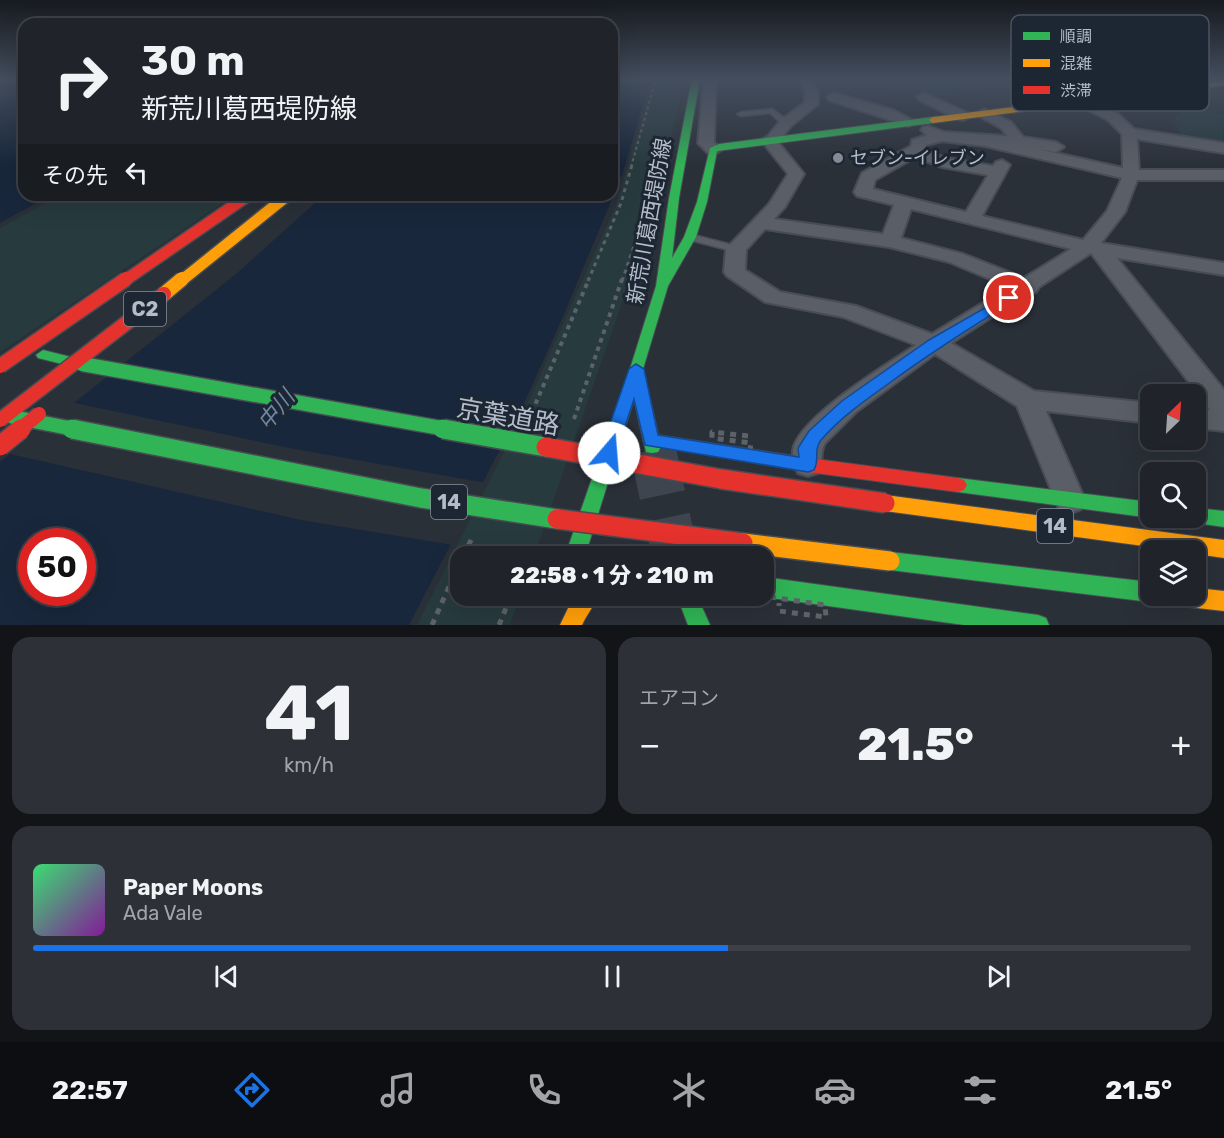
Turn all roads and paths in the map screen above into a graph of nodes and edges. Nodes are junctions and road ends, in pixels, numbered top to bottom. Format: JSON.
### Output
{"nodes":[{"id":1,"x":648,"y":108,"type":"edge"},
{"id":2,"x":691,"y":108,"type":"edge"},
{"id":3,"x":708,"y":108,"type":"edge"},
{"id":4,"x":806,"y":108,"type":"edge"},
{"id":5,"x":876,"y":108,"type":"edge"},
{"id":6,"x":947,"y":108,"type":"edge"},
{"id":7,"x":1011,"y":110,"type":"edge"},
{"id":8,"x":1101,"y":111,"type":"edge"},
{"id":9,"x":984,"y":113,"type":"junction"},
{"id":10,"x":741,"y":114,"type":"dead end"},
{"id":11,"x":963,"y":116,"type":"junction"},
{"id":12,"x":911,"y":122,"type":"junction"},
{"id":13,"x":786,"y":123,"type":"junction"},
{"id":14,"x":1129,"y":133,"type":"junction"},
{"id":15,"x":941,"y":136,"type":"junction"},
{"id":16,"x":771,"y":139,"type":"junction"},
{"id":17,"x":1018,"y":141,"type":"junction"},
{"id":18,"x":980,"y":146,"type":"junction"},
{"id":19,"x":1056,"y":147,"type":"dead end"},
{"id":20,"x":1224,"y":148,"type":"edge"},
{"id":21,"x":712,"y":150,"type":"junction"},
{"id":22,"x":913,"y":152,"type":"junction"},
{"id":23,"x":1131,"y":175,"type":"junction"},
{"id":24,"x":1224,"y":176,"type":"edge"},
{"id":25,"x":240,"y":201,"type":"edge"},
{"id":26,"x":258,"y":201,"type":"edge"},
{"id":27,"x":281,"y":201,"type":"edge"},
{"id":28,"x":904,"y":202,"type":"junction"},
{"id":29,"x":647,"y":206,"type":"dead end"},
{"id":30,"x":972,"y":218,"type":"junction"},
{"id":31,"x":759,"y":223,"type":"junction"},
{"id":32,"x":690,"y":237,"type":"junction"},
{"id":33,"x":890,"y":241,"type":"junction"},
{"id":34,"x":1094,"y":248,"type":"junction"},
{"id":35,"x":736,"y":249,"type":"junction"},
{"id":36,"x":191,"y":252,"type":"dead end"},
{"id":37,"x":1224,"y":268,"type":"edge"},
{"id":38,"x":197,"y":269,"type":"junction"},
{"id":39,"x":662,"y":286,"type":"junction"},
{"id":40,"x":1028,"y":286,"type":"junction"},
{"id":41,"x":934,"y":343,"type":"junction"},
{"id":42,"x":69,"y":344,"type":"dead end"},
{"id":43,"x":0,"y":347,"type":"edge"},
{"id":44,"x":0,"y":366,"type":"edge"},
{"id":45,"x":34,"y":369,"type":"dead end"},
{"id":46,"x":636,"y":369,"type":"junction"},
{"id":47,"x":83,"y":370,"type":"junction"},
{"id":48,"x":1028,"y":400,"type":"junction"},
{"id":49,"x":51,"y":405,"type":"dead end"},
{"id":50,"x":1224,"y":409,"type":"edge"},
{"id":51,"x":1140,"y":412,"type":"edge"},
{"id":52,"x":4,"y":417,"type":"edge"},
{"id":53,"x":1206,"y":419,"type":"edge"},
{"id":54,"x":528,"y":421,"type":"dead end"},
{"id":55,"x":1224,"y":421,"type":"edge"},
{"id":56,"x":572,"y":425,"type":"dead end"},
{"id":57,"x":748,"y":436,"type":"dead end"},
{"id":58,"x":0,"y":446,"type":"edge"},
{"id":59,"x":750,"y":453,"type":"dead end"},
{"id":60,"x":808,"y":465,"type":"junction"},
{"id":61,"x":1070,"y":500,"type":"junction"},
{"id":62,"x":1140,"y":509,"type":"edge"},
{"id":63,"x":1206,"y":517,"type":"edge"},
{"id":64,"x":1224,"y":519,"type":"edge"},
{"id":65,"x":474,"y":533,"type":"dead end"},
{"id":66,"x":468,"y":546,"type":"edge"},
{"id":67,"x":578,"y":546,"type":"edge"},
{"id":68,"x":1224,"y":549,"type":"edge"},
{"id":69,"x":450,"y":584,"type":"edge"},
{"id":70,"x":1140,"y":591,"type":"edge"},
{"id":71,"x":774,"y":593,"type":"edge"},
{"id":72,"x":774,"y":594,"type":"edge"},
{"id":73,"x":1206,"y":599,"type":"edge"},
{"id":74,"x":1224,"y":601,"type":"edge"},
{"id":75,"x":778,"y":603,"type":"dead end"},
{"id":76,"x":507,"y":606,"type":"edge"},
{"id":77,"x":580,"y":606,"type":"edge"},
{"id":78,"x":691,"y":606,"type":"edge"},
{"id":79,"x":432,"y":625,"type":"edge"},
{"id":80,"x":499,"y":625,"type":"edge"},
{"id":81,"x":571,"y":625,"type":"edge"},
{"id":82,"x":699,"y":625,"type":"edge"},
{"id":83,"x":1038,"y":625,"type":"edge"}],
"edges":[{"from":1,"to":54,"type":"path"},
{"from":2,"to":39,"type":"main road","name":"新荒川葛西堤防線"},
{"from":3,"to":21,"type":"street"},
{"from":4,"to":13,"type":"street"},
{"from":5,"to":12,"type":"street"},
{"from":6,"to":11,"type":"street"},
{"from":7,"to":9,"type":"main road"},
{"from":8,"to":14,"type":"street"},
{"from":9,"to":11,"type":"main road"},
{"from":9,"to":17,"type":"street"},
{"from":10,"to":13,"type":"lane"},
{"from":11,"to":12,"type":"main road"},
{"from":12,"to":15,"type":"street"},
{"from":12,"to":16,"type":"main road"},
{"from":13,"to":16,"type":"street"},
{"from":14,"to":20,"type":"street"},
{"from":14,"to":23,"type":"street"},
{"from":15,"to":18,"type":"street"},
{"from":15,"to":22,"type":"street"},
{"from":16,"to":21,"type":"main road"},
{"from":16,"to":31,"type":"street"},
{"from":17,"to":18,"type":"street"},
{"from":17,"to":19,"type":"street"},
{"from":18,"to":23,"type":"street"},
{"from":21,"to":32,"type":"main road"},
{"from":22,"to":28,"type":"street"},
{"from":22,"to":30,"type":"street"},
{"from":23,"to":24,"type":"street"},
{"from":23,"to":34,"type":"street"},
{"from":25,"to":44,"type":"main road","bridge":true},
{"from":26,"to":36,"type":"main road"},
{"from":27,"to":38,"type":"main road","number":"C2","bridge":true},
{"from":28,"to":30,"type":"street"},
{"from":28,"to":33,"type":"street"},
{"from":29,"to":56,"type":"path"},
{"from":30,"to":34,"type":"street"},
{"from":31,"to":33,"type":"street"},
{"from":31,"to":35,"type":"street"},
{"from":32,"to":35,"type":"lane"},
{"from":32,"to":39,"type":"main road"},
{"from":33,"to":40,"type":"street"},
{"from":34,"to":37,"type":"street"},
{"from":34,"to":40,"type":"street"},
{"from":34,"to":50,"type":"street"},
{"from":35,"to":41,"type":"street"},
{"from":38,"to":47,"type":"main road","bridge":true},
{"from":38,"to":52,"type":"main road","number":"C2","bridge":true},
{"from":39,"to":46,"type":"main road","name":"新荒川葛西堤防線"},
{"from":40,"to":41,"type":"street"},
{"from":41,"to":48,"type":"street"},
{"from":41,"to":60,"type":"street"},
{"from":42,"to":45,"type":"main road"},
{"from":43,"to":47,"type":"main road","name":"京葉道路","number":"14"},
{"from":46,"to":60,"type":"main road","name":"新荒川葛西堤防線"},
{"from":46,"to":67,"type":"main road","name":"新荒川葛西堤防線"},
{"from":47,"to":68,"type":"main road","name":"京葉道路","number":"14","bridge":true},
{"from":48,"to":51,"type":"street"},
{"from":48,"to":61,"type":"street"},
{"from":49,"to":58,"type":"main road","bridge":true},
{"from":52,"to":70,"type":"main road","number":"14","bridge":true},
{"from":53,"to":55,"type":"street"},
{"from":57,"to":59,"type":"path","bridge":true},
{"from":60,"to":61,"type":"main road"},
{"from":61,"to":62,"type":"main road"},
{"from":63,"to":64,"type":"main road"},
{"from":65,"to":66,"type":"path"},
{"from":69,"to":79,"type":"path"},
{"from":71,"to":83,"type":"main road"},
{"from":72,"to":75,"type":"path","bridge":true},
{"from":73,"to":74,"type":"main road"},
{"from":76,"to":80,"type":"path"},
{"from":77,"to":81,"type":"main road"},
{"from":78,"to":82,"type":"main road"}]}
